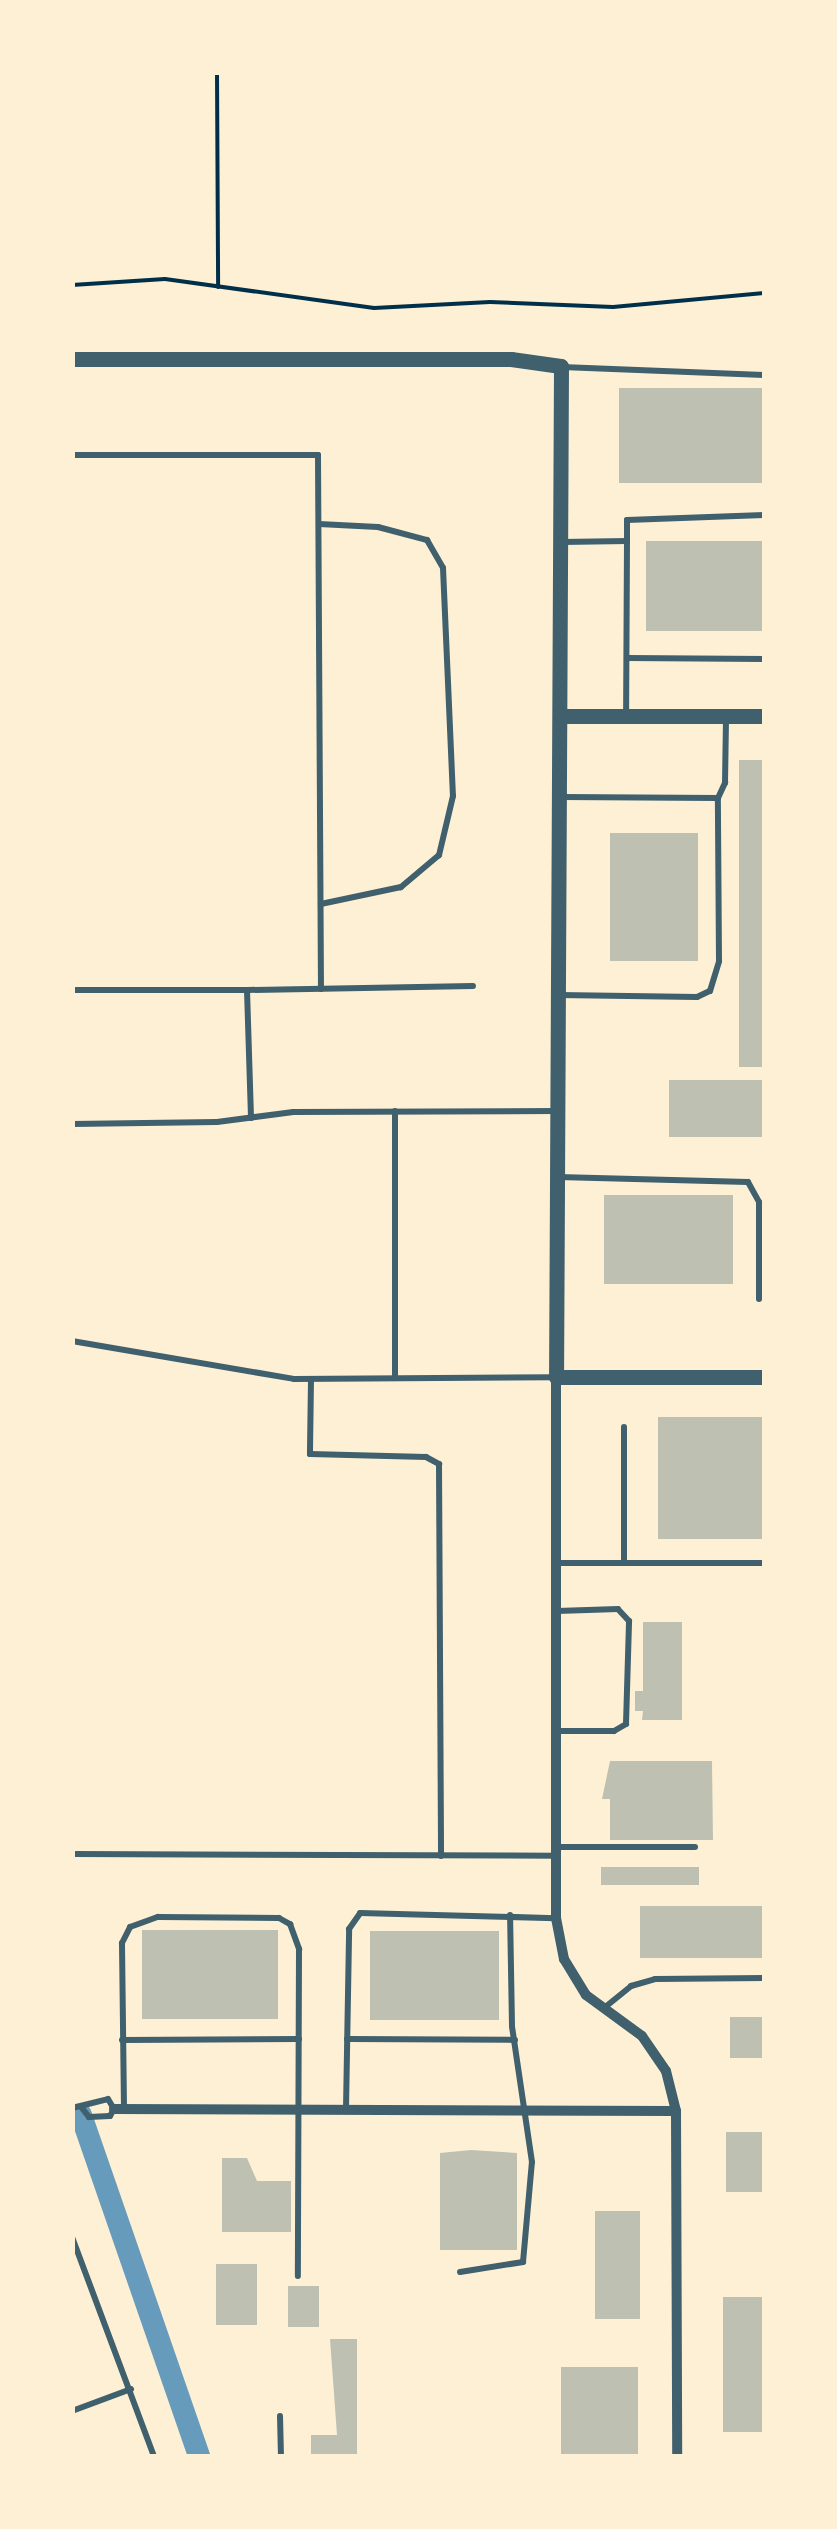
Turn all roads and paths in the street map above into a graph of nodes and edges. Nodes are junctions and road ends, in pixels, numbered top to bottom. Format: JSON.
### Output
{"nodes":[{"id":1,"x":217,"y":72,"type":"edge"},
{"id":2,"x":72,"y":285,"type":"edge"},
{"id":3,"x":218,"y":288,"type":"junction"},
{"id":4,"x":764,"y":293,"type":"edge"},
{"id":5,"x":72,"y":359,"type":"edge"},
{"id":6,"x":561,"y":366,"type":"junction"},
{"id":7,"x":764,"y":374,"type":"edge"},
{"id":8,"x":72,"y":455,"type":"edge"},
{"id":9,"x":764,"y":516,"type":"edge"},
{"id":10,"x":319,"y":524,"type":"junction"},
{"id":11,"x":627,"y":541,"type":"junction"},
{"id":12,"x":561,"y":542,"type":"junction"},
{"id":13,"x":626,"y":658,"type":"junction"},
{"id":14,"x":764,"y":659,"type":"edge"},
{"id":15,"x":561,"y":716,"type":"junction"},
{"id":16,"x":626,"y":716,"type":"junction"},
{"id":17,"x":726,"y":716,"type":"junction"},
{"id":18,"x":764,"y":716,"type":"edge"},
{"id":19,"x":560,"y":798,"type":"junction"},
{"id":20,"x":718,"y":798,"type":"junction"},
{"id":21,"x":321,"y":904,"type":"junction"},
{"id":22,"x":473,"y":986,"type":"dead end"},
{"id":23,"x":321,"y":989,"type":"junction"},
{"id":24,"x":72,"y":990,"type":"edge"},
{"id":25,"x":247,"y":990,"type":"junction"},
{"id":26,"x":558,"y":995,"type":"junction"},
{"id":27,"x":396,"y":1111,"type":"junction"},
{"id":28,"x":558,"y":1111,"type":"junction"},
{"id":29,"x":251,"y":1118,"type":"junction"},
{"id":30,"x":72,"y":1124,"type":"edge"},
{"id":31,"x":557,"y":1177,"type":"junction"},
{"id":32,"x":760,"y":1299,"type":"dead end"},
{"id":33,"x":72,"y":1341,"type":"edge"},
{"id":34,"x":556,"y":1377,"type":"junction"},
{"id":35,"x":764,"y":1377,"type":"edge"},
{"id":36,"x":395,"y":1378,"type":"junction"},
{"id":37,"x":312,"y":1379,"type":"junction"},
{"id":38,"x":624,"y":1427,"type":"dead end"},
{"id":39,"x":624,"y":1562,"type":"junction"},
{"id":40,"x":555,"y":1563,"type":"junction"},
{"id":41,"x":764,"y":1563,"type":"edge"},
{"id":42,"x":555,"y":1611,"type":"junction"},
{"id":43,"x":556,"y":1731,"type":"junction"},
{"id":44,"x":696,"y":1847,"type":"dead end"},
{"id":45,"x":556,"y":1852,"type":"junction"},
{"id":46,"x":72,"y":1854,"type":"edge"},
{"id":47,"x":441,"y":1856,"type":"junction"},
{"id":48,"x":510,"y":1916,"type":"junction"},
{"id":49,"x":556,"y":1918,"type":"junction"},
{"id":50,"x":764,"y":1978,"type":"edge"},
{"id":51,"x":604,"y":2008,"type":"junction"},
{"id":52,"x":300,"y":2038,"type":"junction"},
{"id":53,"x":347,"y":2039,"type":"junction"},
{"id":54,"x":122,"y":2040,"type":"junction"},
{"id":55,"x":515,"y":2040,"type":"junction"},
{"id":56,"x":72,"y":2108,"type":"edge"},
{"id":57,"x":82,"y":2108,"type":"junction"},
{"id":58,"x":119,"y":2109,"type":"junction"},
{"id":59,"x":300,"y":2110,"type":"junction"},
{"id":60,"x":346,"y":2110,"type":"junction"},
{"id":61,"x":524,"y":2111,"type":"junction"},
{"id":62,"x":676,"y":2112,"type":"junction"},
{"id":63,"x":72,"y":2237,"type":"edge"},
{"id":64,"x":460,"y":2272,"type":"dead end"},
{"id":65,"x":298,"y":2276,"type":"dead end"},
{"id":66,"x":131,"y":2389,"type":"junction"},
{"id":67,"x":72,"y":2411,"type":"edge"},
{"id":68,"x":280,"y":2416,"type":"dead end"},
{"id":69,"x":154,"y":2456,"type":"edge"},
{"id":70,"x":281,"y":2456,"type":"edge"},
{"id":71,"x":678,"y":2456,"type":"edge"}],
"edges":[{"from":1,"to":3,"type":"path"},
{"from":2,"to":3,"type":"path"},
{"from":3,"to":4,"type":"path"},
{"from":5,"to":6,"type":"street"},
{"from":6,"to":7,"type":"lane"},
{"from":6,"to":12,"type":"street"},
{"from":8,"to":10,"type":"lane"},
{"from":9,"to":11,"type":"lane"},
{"from":10,"to":21,"type":"lane"},
{"from":10,"to":21,"type":"lane"},
{"from":11,"to":12,"type":"lane"},
{"from":11,"to":13,"type":"lane"},
{"from":12,"to":15,"type":"street"},
{"from":13,"to":14,"type":"lane"},
{"from":13,"to":16,"type":"lane"},
{"from":15,"to":16,"type":"street"},
{"from":15,"to":19,"type":"street"},
{"from":16,"to":17,"type":"street"},
{"from":17,"to":18,"type":"street"},
{"from":17,"to":20,"type":"lane"},
{"from":19,"to":20,"type":"lane"},
{"from":19,"to":26,"type":"street"},
{"from":20,"to":26,"type":"lane"},
{"from":21,"to":23,"type":"lane"},
{"from":22,"to":23,"type":"lane"},
{"from":23,"to":25,"type":"lane"},
{"from":24,"to":25,"type":"lane"},
{"from":25,"to":29,"type":"lane"},
{"from":26,"to":28,"type":"street"},
{"from":27,"to":28,"type":"lane"},
{"from":27,"to":29,"type":"lane"},
{"from":27,"to":36,"type":"lane"},
{"from":28,"to":31,"type":"street"},
{"from":29,"to":30,"type":"lane"},
{"from":31,"to":32,"type":"lane"},
{"from":31,"to":34,"type":"street"},
{"from":33,"to":37,"type":"lane"},
{"from":34,"to":35,"type":"street"},
{"from":34,"to":36,"type":"lane"},
{"from":34,"to":40,"type":"street"},
{"from":36,"to":37,"type":"lane"},
{"from":37,"to":47,"type":"lane"},
{"from":38,"to":39,"type":"lane"},
{"from":39,"to":40,"type":"lane"},
{"from":39,"to":41,"type":"lane"},
{"from":40,"to":42,"type":"street"},
{"from":42,"to":43,"type":"street"},
{"from":42,"to":43,"type":"lane"},
{"from":43,"to":45,"type":"street"},
{"from":44,"to":45,"type":"lane"},
{"from":45,"to":47,"type":"lane"},
{"from":45,"to":49,"type":"street"},
{"from":46,"to":47,"type":"lane"},
{"from":48,"to":49,"type":"lane"},
{"from":48,"to":53,"type":"lane"},
{"from":48,"to":55,"type":"lane"},
{"from":49,"to":51,"type":"street"},
{"from":50,"to":51,"type":"lane"},
{"from":51,"to":62,"type":"street"},
{"from":52,"to":54,"type":"lane"},
{"from":52,"to":54,"type":"lane"},
{"from":52,"to":59,"type":"lane"},
{"from":53,"to":55,"type":"lane"},
{"from":53,"to":60,"type":"lane"},
{"from":54,"to":58,"type":"lane"},
{"from":55,"to":61,"type":"lane"},
{"from":56,"to":57,"type":"lane"},
{"from":57,"to":58,"type":"lane"},
{"from":57,"to":58,"type":"lane"},
{"from":58,"to":59,"type":"street"},
{"from":59,"to":60,"type":"street"},
{"from":59,"to":65,"type":"lane"},
{"from":60,"to":61,"type":"street"},
{"from":61,"to":62,"type":"street"},
{"from":61,"to":64,"type":"lane"},
{"from":62,"to":71,"type":"street"},
{"from":63,"to":66,"type":"lane"},
{"from":66,"to":67,"type":"lane"},
{"from":66,"to":69,"type":"lane"},
{"from":68,"to":70,"type":"lane"}]}
